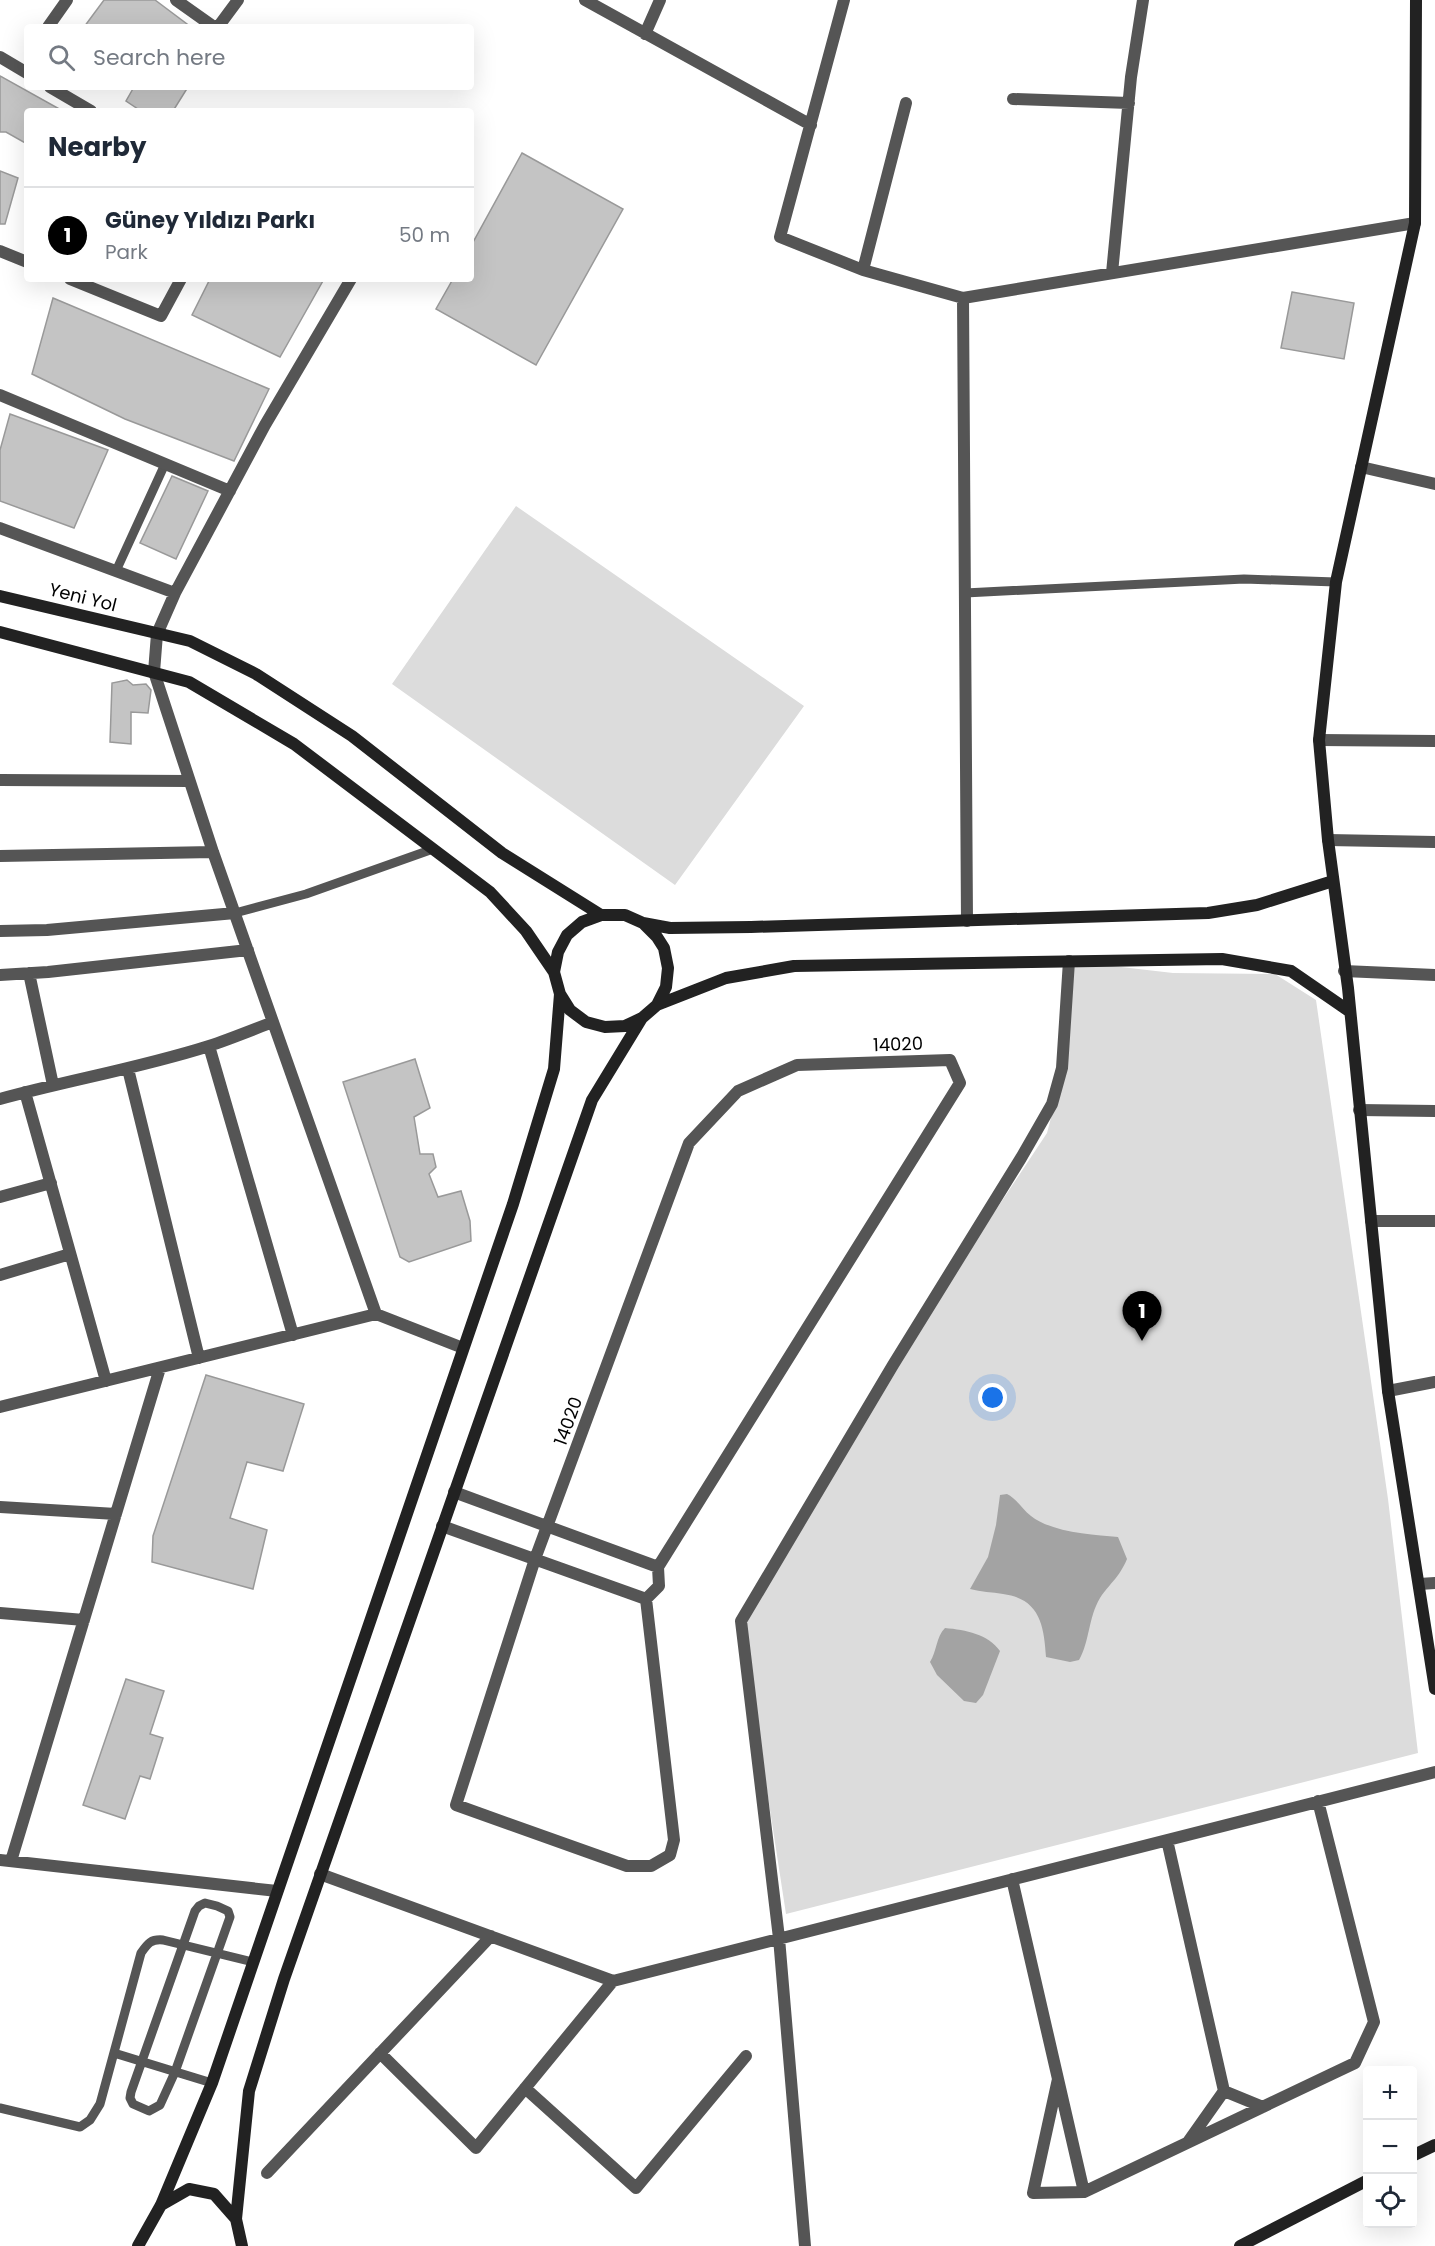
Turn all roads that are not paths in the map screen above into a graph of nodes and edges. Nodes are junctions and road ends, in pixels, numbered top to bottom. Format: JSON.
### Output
{"nodes":[{"id":1,"x":67,"y":0,"type":"edge"},
{"id":2,"x":176,"y":0,"type":"edge"},
{"id":3,"x":238,"y":0,"type":"edge"},
{"id":4,"x":585,"y":0,"type":"edge"},
{"id":5,"x":660,"y":0,"type":"edge"},
{"id":6,"x":844,"y":0,"type":"edge"},
{"id":7,"x":1143,"y":0,"type":"edge"},
{"id":8,"x":1416,"y":0,"type":"edge"},
{"id":9,"x":50,"y":24,"type":"edge"},
{"id":10,"x":212,"y":24,"type":"edge"},
{"id":11,"x":218,"y":24,"type":"edge"},
{"id":12,"x":645,"y":34,"type":"junction"},
{"id":13,"x":0,"y":57,"type":"edge"},
{"id":14,"x":24,"y":68,"type":"edge"},
{"id":15,"x":55,"y":90,"type":"edge"},
{"id":16,"x":1013,"y":99,"type":"dead end"},
{"id":17,"x":906,"y":103,"type":"dead end"},
{"id":18,"x":1129,"y":103,"type":"junction"},
{"id":19,"x":86,"y":108,"type":"edge"},
{"id":20,"x":811,"y":125,"type":"junction"},
{"id":21,"x":1415,"y":223,"type":"junction"},
{"id":22,"x":0,"y":250,"type":"edge"},
{"id":23,"x":24,"y":261,"type":"edge"},
{"id":24,"x":863,"y":270,"type":"junction"},
{"id":25,"x":1112,"y":273,"type":"junction"},
{"id":26,"x":77,"y":282,"type":"edge"},
{"id":27,"x":179,"y":282,"type":"edge"},
{"id":28,"x":349,"y":282,"type":"edge"},
{"id":29,"x":963,"y":298,"type":"junction"},
{"id":30,"x":0,"y":395,"type":"edge"},
{"id":31,"x":165,"y":464,"type":"junction"},
{"id":32,"x":1360,"y":467,"type":"junction"},
{"id":33,"x":1435,"y":484,"type":"edge"},
{"id":34,"x":230,"y":491,"type":"junction"},
{"id":35,"x":0,"y":528,"type":"edge"},
{"id":36,"x":116,"y":571,"type":"junction"},
{"id":37,"x":1336,"y":582,"type":"junction"},
{"id":38,"x":175,"y":593,"type":"junction"},
{"id":39,"x":965,"y":593,"type":"junction"},
{"id":40,"x":0,"y":596,"type":"edge"},
{"id":41,"x":0,"y":632,"type":"edge"},
{"id":42,"x":157,"y":634,"type":"junction"},
{"id":43,"x":154,"y":672,"type":"junction"},
{"id":44,"x":1319,"y":740,"type":"junction"},
{"id":45,"x":1435,"y":741,"type":"edge"},
{"id":46,"x":0,"y":780,"type":"edge"},
{"id":47,"x":189,"y":781,"type":"junction"},
{"id":48,"x":1328,"y":840,"type":"junction"},
{"id":49,"x":1435,"y":842,"type":"edge"},
{"id":50,"x":433,"y":849,"type":"junction"},
{"id":51,"x":213,"y":852,"type":"junction"},
{"id":52,"x":0,"y":856,"type":"edge"},
{"id":53,"x":1333,"y":881,"type":"junction"},
{"id":54,"x":235,"y":914,"type":"junction"},
{"id":55,"x":601,"y":915,"type":"junction"},
{"id":56,"x":967,"y":921,"type":"junction"},
{"id":57,"x":643,"y":923,"type":"junction"},
{"id":58,"x":0,"y":931,"type":"edge"},
{"id":59,"x":248,"y":950,"type":"junction"},
{"id":60,"x":1069,"y":961,"type":"junction"},
{"id":61,"x":1344,"y":971,"type":"junction"},
{"id":62,"x":555,"y":972,"type":"junction"},
{"id":63,"x":29,"y":973,"type":"junction"},
{"id":64,"x":0,"y":975,"type":"edge"},
{"id":65,"x":1435,"y":975,"type":"edge"},
{"id":66,"x":560,"y":994,"type":"junction"},
{"id":67,"x":657,"y":1005,"type":"junction"},
{"id":68,"x":1349,"y":1011,"type":"junction"},
{"id":69,"x":642,"y":1018,"type":"junction"},
{"id":70,"x":273,"y":1022,"type":"junction"},
{"id":71,"x":209,"y":1046,"type":"junction"},
{"id":72,"x":128,"y":1069,"type":"junction"},
{"id":73,"x":53,"y":1085,"type":"junction"},
{"id":74,"x":26,"y":1092,"type":"junction"},
{"id":75,"x":0,"y":1099,"type":"edge"},
{"id":76,"x":1359,"y":1110,"type":"junction"},
{"id":77,"x":1435,"y":1111,"type":"edge"},
{"id":78,"x":51,"y":1183,"type":"junction"},
{"id":79,"x":0,"y":1197,"type":"edge"},
{"id":80,"x":1371,"y":1221,"type":"junction"},
{"id":81,"x":1435,"y":1221,"type":"edge"},
{"id":82,"x":70,"y":1254,"type":"junction"},
{"id":83,"x":0,"y":1275,"type":"edge"},
{"id":84,"x":376,"y":1314,"type":"junction"},
{"id":85,"x":293,"y":1335,"type":"junction"},
{"id":86,"x":463,"y":1348,"type":"junction"},
{"id":87,"x":199,"y":1358,"type":"junction"},
{"id":88,"x":160,"y":1368,"type":"junction"},
{"id":89,"x":106,"y":1381,"type":"junction"},
{"id":90,"x":1435,"y":1382,"type":"edge"},
{"id":91,"x":1388,"y":1391,"type":"junction"},
{"id":92,"x":0,"y":1407,"type":"edge"},
{"id":93,"x":454,"y":1492,"type":"junction"},
{"id":94,"x":0,"y":1507,"type":"edge"},
{"id":95,"x":116,"y":1514,"type":"junction"},
{"id":96,"x":442,"y":1526,"type":"junction"},
{"id":97,"x":549,"y":1527,"type":"junction"},
{"id":98,"x":535,"y":1559,"type":"junction"},
{"id":99,"x":658,"y":1567,"type":"junction"},
{"id":100,"x":1435,"y":1583,"type":"edge"},
{"id":101,"x":1419,"y":1584,"type":"junction"},
{"id":102,"x":646,"y":1599,"type":"junction"},
{"id":103,"x":0,"y":1612,"type":"edge"},
{"id":104,"x":84,"y":1620,"type":"junction"},
{"id":105,"x":1435,"y":1689,"type":"edge"},
{"id":106,"x":1435,"y":1772,"type":"edge"},
{"id":107,"x":1318,"y":1801,"type":"junction"},
{"id":108,"x":1167,"y":1840,"type":"junction"},
{"id":109,"x":5,"y":1861,"type":"edge"},
{"id":110,"x":320,"y":1874,"type":"junction"},
{"id":111,"x":1012,"y":1879,"type":"junction"},
{"id":112,"x":277,"y":1891,"type":"junction"},
{"id":113,"x":491,"y":1936,"type":"junction"},
{"id":114,"x":779,"y":1938,"type":"junction"},
{"id":115,"x":184,"y":1945,"type":"junction"},
{"id":116,"x":217,"y":1953,"type":"junction"},
{"id":117,"x":253,"y":1962,"type":"junction"},
{"id":118,"x":613,"y":1981,"type":"junction"},
{"id":119,"x":114,"y":2053,"type":"junction"},
{"id":120,"x":380,"y":2053,"type":"junction"},
{"id":121,"x":746,"y":2056,"type":"dead end"},
{"id":122,"x":142,"y":2061,"type":"junction"},
{"id":123,"x":175,"y":2072,"type":"junction"},
{"id":124,"x":1058,"y":2079,"type":"junction"},
{"id":125,"x":212,"y":2083,"type":"junction"},
{"id":126,"x":525,"y":2088,"type":"junction"},
{"id":127,"x":1224,"y":2091,"type":"junction"},
{"id":128,"x":1263,"y":2107,"type":"junction"},
{"id":129,"x":0,"y":2108,"type":"edge"},
{"id":130,"x":1188,"y":2143,"type":"junction"},
{"id":131,"x":1435,"y":2145,"type":"edge"},
{"id":132,"x":1417,"y":2155,"type":"edge"},
{"id":133,"x":267,"y":2174,"type":"dead end"},
{"id":134,"x":1363,"y":2183,"type":"edge"},
{"id":135,"x":1084,"y":2192,"type":"junction"},
{"id":136,"x":161,"y":2205,"type":"junction"},
{"id":137,"x":236,"y":2219,"type":"junction"},
{"id":138,"x":138,"y":2246,"type":"edge"},
{"id":139,"x":242,"y":2246,"type":"edge"},
{"id":140,"x":805,"y":2246,"type":"edge"},
{"id":141,"x":1240,"y":2246,"type":"edge"}],
"edges":[{"from":1,"to":9,"type":"street"},
{"from":2,"to":10,"type":"street"},
{"from":3,"to":11,"type":"street"},
{"from":4,"to":12,"type":"street"},
{"from":5,"to":12,"type":"street"},
{"from":6,"to":20,"type":"street"},
{"from":7,"to":18,"type":"street"},
{"from":8,"to":21,"type":"main road"},
{"from":12,"to":20,"type":"street"},
{"from":13,"to":14,"type":"street"},
{"from":15,"to":19,"type":"street"},
{"from":16,"to":18,"type":"street"},
{"from":17,"to":24,"type":"street"},
{"from":18,"to":25,"type":"street"},
{"from":20,"to":24,"type":"street"},
{"from":21,"to":25,"type":"street"},
{"from":21,"to":32,"type":"main road"},
{"from":22,"to":23,"type":"street"},
{"from":24,"to":29,"type":"street"},
{"from":25,"to":29,"type":"street"},
{"from":26,"to":27,"type":"street"},
{"from":28,"to":34,"type":"street"},
{"from":29,"to":39,"type":"street"},
{"from":30,"to":31,"type":"street"},
{"from":31,"to":34,"type":"street"},
{"from":31,"to":36,"type":"lane"},
{"from":32,"to":33,"type":"street"},
{"from":32,"to":37,"type":"main road"},
{"from":34,"to":38,"type":"street"},
{"from":35,"to":36,"type":"street"},
{"from":36,"to":38,"type":"street"},
{"from":37,"to":39,"type":"lane"},
{"from":37,"to":44,"type":"main road"},
{"from":38,"to":42,"type":"street"},
{"from":39,"to":56,"type":"street"},
{"from":40,"to":42,"type":"main road","name":"Yeni Yol"},
{"from":41,"to":43,"type":"main road"},
{"from":42,"to":43,"type":"street"},
{"from":42,"to":55,"type":"main road","name":"Yeni Yol"},
{"from":43,"to":47,"type":"street"},
{"from":43,"to":50,"type":"main road"},
{"from":44,"to":45,"type":"street"},
{"from":44,"to":48,"type":"main road"},
{"from":46,"to":47,"type":"street"},
{"from":47,"to":51,"type":"street"},
{"from":48,"to":49,"type":"street"},
{"from":48,"to":53,"type":"main road"},
{"from":50,"to":54,"type":"lane"},
{"from":50,"to":62,"type":"main road"},
{"from":51,"to":52,"type":"street"},
{"from":51,"to":54,"type":"street"},
{"from":53,"to":56,"type":"main road"},
{"from":53,"to":61,"type":"main road"},
{"from":54,"to":58,"type":"street"},
{"from":54,"to":59,"type":"street"},
{"from":55,"to":57,"type":"main road"},
{"from":55,"to":62,"type":"main road"},
{"from":56,"to":57,"type":"main road"},
{"from":57,"to":67,"type":"main road"},
{"from":59,"to":63,"type":"street"},
{"from":59,"to":70,"type":"street"},
{"from":60,"to":67,"type":"main road"},
{"from":60,"to":68,"type":"main road"},
{"from":60,"to":114,"type":"street"},
{"from":61,"to":65,"type":"street"},
{"from":61,"to":68,"type":"main road"},
{"from":62,"to":66,"type":"main road"},
{"from":63,"to":64,"type":"street"},
{"from":63,"to":73,"type":"street"},
{"from":66,"to":69,"type":"main road"},
{"from":66,"to":86,"type":"main road"},
{"from":67,"to":69,"type":"main road"},
{"from":68,"to":76,"type":"main road"},
{"from":69,"to":93,"type":"main road"},
{"from":70,"to":71,"type":"street"},
{"from":70,"to":84,"type":"street"},
{"from":71,"to":72,"type":"street"},
{"from":71,"to":85,"type":"street"},
{"from":72,"to":73,"type":"street"},
{"from":72,"to":87,"type":"street"},
{"from":73,"to":74,"type":"street"},
{"from":74,"to":75,"type":"street"},
{"from":74,"to":78,"type":"street"},
{"from":76,"to":77,"type":"street"},
{"from":76,"to":80,"type":"main road"},
{"from":78,"to":79,"type":"street"},
{"from":78,"to":82,"type":"street"},
{"from":80,"to":81,"type":"street"},
{"from":80,"to":91,"type":"main road"},
{"from":82,"to":83,"type":"street"},
{"from":82,"to":89,"type":"street"},
{"from":84,"to":85,"type":"street"},
{"from":84,"to":86,"type":"street"},
{"from":85,"to":87,"type":"street"},
{"from":86,"to":112,"type":"main road"},
{"from":87,"to":88,"type":"street"},
{"from":88,"to":89,"type":"street"},
{"from":88,"to":95,"type":"street"},
{"from":89,"to":92,"type":"street"},
{"from":90,"to":91,"type":"street"},
{"from":91,"to":101,"type":"main road"},
{"from":93,"to":96,"type":"main road"},
{"from":93,"to":97,"type":"street"},
{"from":94,"to":95,"type":"street"},
{"from":95,"to":104,"type":"street"},
{"from":96,"to":98,"type":"street"},
{"from":96,"to":110,"type":"main road"},
{"from":97,"to":98,"type":"street"},
{"from":97,"to":99,"type":"street"},
{"from":97,"to":99,"type":"street","name":"14020"},
{"from":98,"to":102,"type":"street"},
{"from":98,"to":102,"type":"street"},
{"from":99,"to":102,"type":"street"},
{"from":100,"to":101,"type":"street"},
{"from":101,"to":105,"type":"main road"},
{"from":103,"to":104,"type":"street"},
{"from":104,"to":109,"type":"street"},
{"from":106,"to":107,"type":"street"},
{"from":107,"to":108,"type":"street"},
{"from":107,"to":128,"type":"street"},
{"from":108,"to":111,"type":"street"},
{"from":108,"to":127,"type":"street"},
{"from":109,"to":112,"type":"street"},
{"from":110,"to":113,"type":"street"},
{"from":110,"to":137,"type":"main road"},
{"from":111,"to":114,"type":"street"},
{"from":111,"to":124,"type":"street"},
{"from":112,"to":117,"type":"main road"},
{"from":113,"to":118,"type":"street"},
{"from":113,"to":120,"type":"street"},
{"from":114,"to":118,"type":"street"},
{"from":114,"to":140,"type":"street"},
{"from":115,"to":116,"type":"lane"},
{"from":115,"to":116,"type":"lane"},
{"from":115,"to":119,"type":"lane"},
{"from":115,"to":122,"type":"lane"},
{"from":116,"to":117,"type":"lane"},
{"from":116,"to":123,"type":"lane"},
{"from":117,"to":125,"type":"main road"},
{"from":118,"to":126,"type":"street"},
{"from":119,"to":122,"type":"lane"},
{"from":119,"to":129,"type":"lane"},
{"from":120,"to":126,"type":"street"},
{"from":120,"to":133,"type":"street"},
{"from":121,"to":126,"type":"street"},
{"from":122,"to":123,"type":"lane"},
{"from":122,"to":123,"type":"lane"},
{"from":123,"to":125,"type":"lane"},
{"from":124,"to":135,"type":"street"},
{"from":124,"to":135,"type":"street"},
{"from":125,"to":136,"type":"main road"},
{"from":127,"to":128,"type":"street"},
{"from":127,"to":130,"type":"street"},
{"from":128,"to":130,"type":"street"},
{"from":130,"to":135,"type":"street"},
{"from":131,"to":132,"type":"main road"},
{"from":134,"to":141,"type":"main road"},
{"from":136,"to":137,"type":"main road"},
{"from":136,"to":138,"type":"main road"},
{"from":137,"to":139,"type":"main road"}]}
